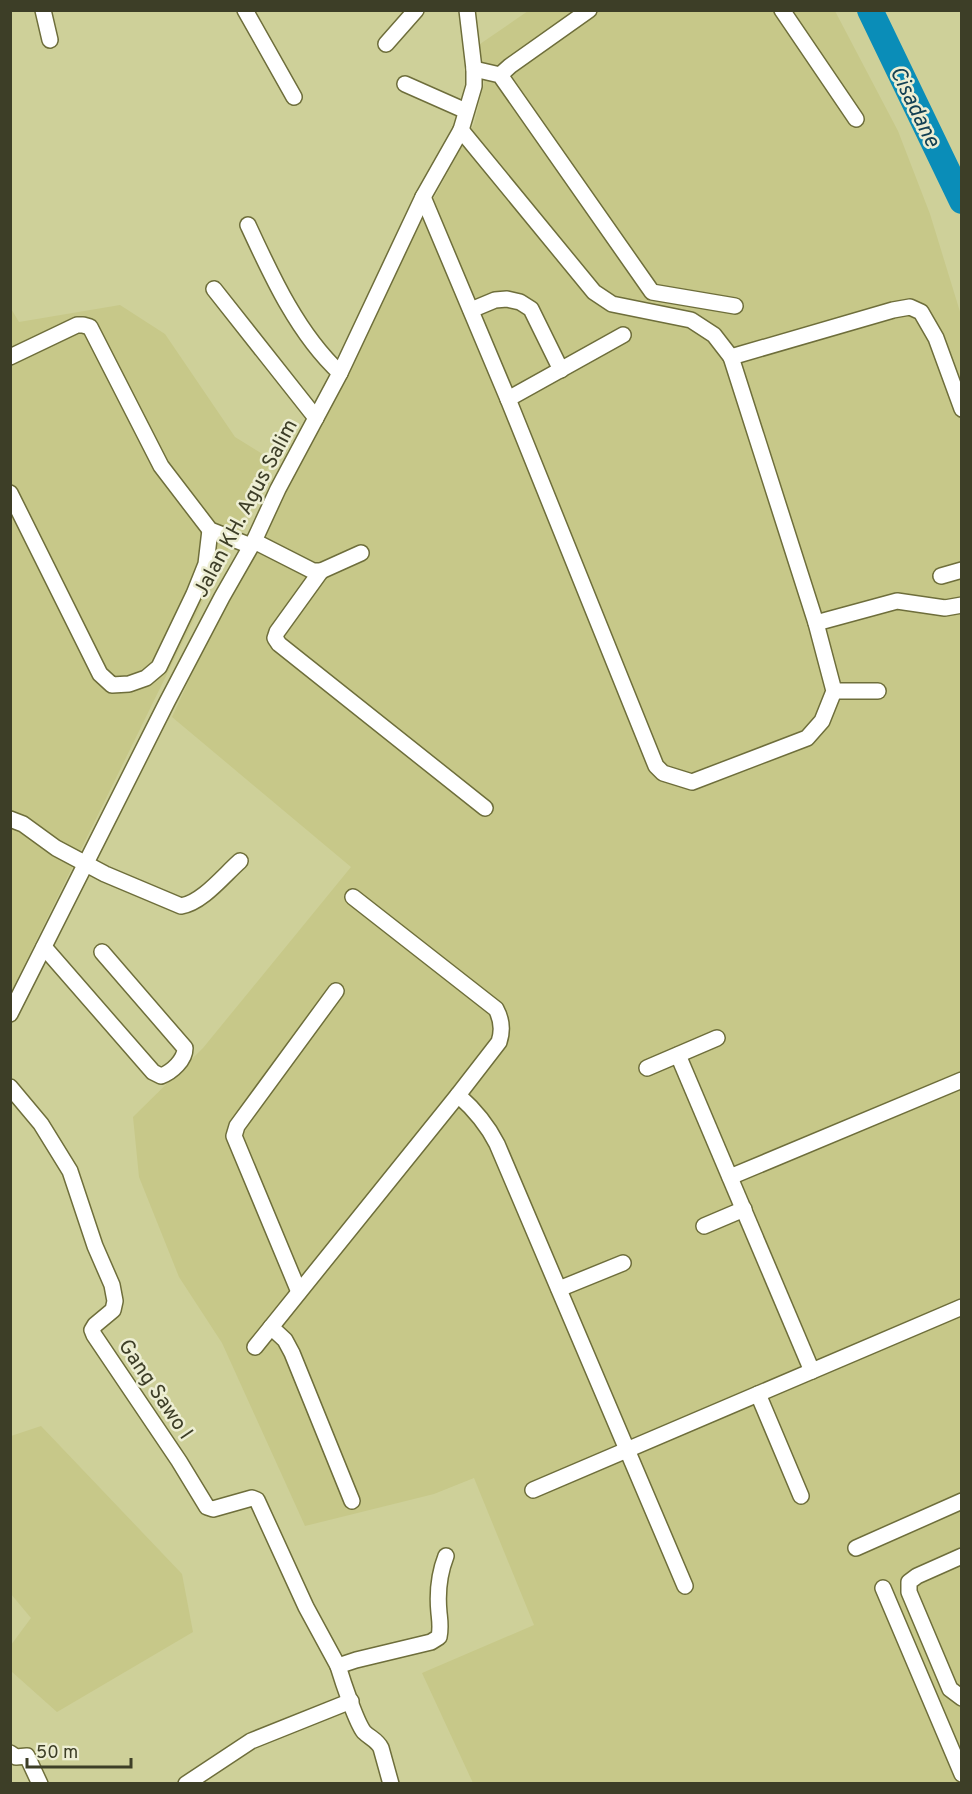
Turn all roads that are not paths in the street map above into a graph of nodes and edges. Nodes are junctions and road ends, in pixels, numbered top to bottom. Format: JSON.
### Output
{"nodes":[{"id":1,"x":43,"y":10,"type":"edge"},
{"id":2,"x":245,"y":10,"type":"edge"},
{"id":3,"x":416,"y":10,"type":"edge"},
{"id":4,"x":467,"y":10,"type":"edge"},
{"id":5,"x":589,"y":10,"type":"edge"},
{"id":6,"x":782,"y":10,"type":"edge"},
{"id":7,"x":50,"y":40,"type":"dead end"},
{"id":8,"x":386,"y":44,"type":"dead end"},
{"id":9,"x":474,"y":69,"type":"junction"},
{"id":10,"x":500,"y":75,"type":"junction"},
{"id":11,"x":405,"y":84,"type":"dead end"},
{"id":12,"x":294,"y":97,"type":"dead end"},
{"id":13,"x":466,"y":111,"type":"junction"},
{"id":14,"x":856,"y":119,"type":"dead end"},
{"id":15,"x":461,"y":130,"type":"junction"},
{"id":16,"x":423,"y":197,"type":"junction"},
{"id":17,"x":248,"y":225,"type":"dead end"},
{"id":18,"x":214,"y":289,"type":"dead end"},
{"id":19,"x":735,"y":306,"type":"dead end"},
{"id":20,"x":471,"y":310,"type":"junction"},
{"id":21,"x":623,"y":335,"type":"dead end"},
{"id":22,"x":10,"y":357,"type":"edge"},
{"id":23,"x":731,"y":357,"type":"junction"},
{"id":24,"x":561,"y":370,"type":"junction"},
{"id":25,"x":340,"y":373,"type":"junction"},
{"id":26,"x":508,"y":399,"type":"junction"},
{"id":27,"x":962,"y":409,"type":"edge"},
{"id":28,"x":316,"y":418,"type":"junction"},
{"id":29,"x":10,"y":493,"type":"edge"},
{"id":30,"x":210,"y":530,"type":"junction"},
{"id":31,"x":253,"y":543,"type":"junction"},
{"id":32,"x":361,"y":553,"type":"dead end"},
{"id":33,"x":962,"y":570,"type":"edge"},
{"id":34,"x":321,"y":571,"type":"junction"},
{"id":35,"x":941,"y":576,"type":"dead end"},
{"id":36,"x":962,"y":605,"type":"edge"},
{"id":37,"x":816,"y":622,"type":"junction"},
{"id":38,"x":834,"y":691,"type":"junction"},
{"id":39,"x":878,"y":691,"type":"dead end"},
{"id":40,"x":484,"y":808,"type":"dead end"},
{"id":41,"x":10,"y":819,"type":"edge"},
{"id":42,"x":240,"y":861,"type":"dead end"},
{"id":43,"x":86,"y":863,"type":"junction"},
{"id":44,"x":353,"y":897,"type":"dead end"},
{"id":45,"x":44,"y":946,"type":"junction"},
{"id":46,"x":102,"y":952,"type":"dead end"},
{"id":47,"x":336,"y":991,"type":"dead end"},
{"id":48,"x":10,"y":1014,"type":"edge"},
{"id":49,"x":717,"y":1038,"type":"dead end"},
{"id":50,"x":678,"y":1055,"type":"junction"},
{"id":51,"x":647,"y":1068,"type":"dead end"},
{"id":52,"x":962,"y":1080,"type":"edge"},
{"id":53,"x":10,"y":1088,"type":"edge"},
{"id":54,"x":458,"y":1095,"type":"junction"},
{"id":55,"x":730,"y":1177,"type":"junction"},
{"id":56,"x":744,"y":1209,"type":"junction"},
{"id":57,"x":704,"y":1226,"type":"dead end"},
{"id":58,"x":622,"y":1263,"type":"dead end"},
{"id":59,"x":559,"y":1289,"type":"junction"},
{"id":60,"x":300,"y":1292,"type":"junction"},
{"id":61,"x":962,"y":1307,"type":"edge"},
{"id":62,"x":271,"y":1327,"type":"junction"},
{"id":63,"x":255,"y":1347,"type":"dead end"},
{"id":64,"x":812,"y":1371,"type":"junction"},
{"id":65,"x":758,"y":1394,"type":"junction"},
{"id":66,"x":627,"y":1450,"type":"junction"},
{"id":67,"x":533,"y":1490,"type":"dead end"},
{"id":68,"x":801,"y":1496,"type":"dead end"},
{"id":69,"x":352,"y":1501,"type":"dead end"},
{"id":70,"x":962,"y":1501,"type":"edge"},
{"id":71,"x":856,"y":1548,"type":"dead end"},
{"id":72,"x":446,"y":1556,"type":"dead end"},
{"id":73,"x":962,"y":1556,"type":"edge"},
{"id":74,"x":685,"y":1586,"type":"dead end"},
{"id":75,"x":883,"y":1588,"type":"dead end"},
{"id":76,"x":338,"y":1666,"type":"junction"},
{"id":77,"x":962,"y":1698,"type":"edge"},
{"id":78,"x":351,"y":1701,"type":"junction"},
{"id":79,"x":10,"y":1753,"type":"edge"},
{"id":80,"x":962,"y":1774,"type":"edge"},
{"id":81,"x":40,"y":1784,"type":"edge"},
{"id":82,"x":186,"y":1784,"type":"edge"},
{"id":83,"x":392,"y":1784,"type":"edge"}],
"edges":[{"from":1,"to":7,"type":"street"},
{"from":2,"to":12,"type":"street"},
{"from":3,"to":8,"type":"street"},
{"from":4,"to":9,"type":"street","name":"Jalan KH. Agus Salim"},
{"from":5,"to":10,"type":"street"},
{"from":6,"to":14,"type":"street"},
{"from":9,"to":10,"type":"street"},
{"from":9,"to":13,"type":"street","name":"Jalan KH. Agus Salim"},
{"from":10,"to":19,"type":"street"},
{"from":11,"to":13,"type":"street"},
{"from":13,"to":15,"type":"street","name":"Jalan KH. Agus Salim"},
{"from":15,"to":16,"type":"street","name":"Jalan KH. Agus Salim"},
{"from":15,"to":23,"type":"street"},
{"from":16,"to":20,"type":"street"},
{"from":16,"to":25,"type":"street","name":"Jalan KH. Agus Salim"},
{"from":17,"to":25,"type":"street"},
{"from":18,"to":28,"type":"street"},
{"from":20,"to":24,"type":"street"},
{"from":20,"to":26,"type":"street"},
{"from":21,"to":24,"type":"street"},
{"from":22,"to":30,"type":"street"},
{"from":23,"to":27,"type":"street"},
{"from":23,"to":37,"type":"street"},
{"from":24,"to":26,"type":"street"},
{"from":25,"to":28,"type":"street","name":"Jalan KH. Agus Salim"},
{"from":26,"to":38,"type":"street"},
{"from":28,"to":31,"type":"street","name":"Jalan KH. Agus Salim"},
{"from":29,"to":30,"type":"street"},
{"from":30,"to":31,"type":"street"},
{"from":31,"to":34,"type":"street"},
{"from":31,"to":43,"type":"street","name":"Jalan KH. Agus Salim"},
{"from":32,"to":34,"type":"street"},
{"from":33,"to":35,"type":"street"},
{"from":34,"to":40,"type":"street"},
{"from":36,"to":37,"type":"street"},
{"from":37,"to":38,"type":"street"},
{"from":38,"to":39,"type":"street"},
{"from":41,"to":43,"type":"street"},
{"from":42,"to":43,"type":"street"},
{"from":43,"to":45,"type":"street","name":"Jalan KH. Agus Salim"},
{"from":44,"to":54,"type":"street"},
{"from":45,"to":46,"type":"street"},
{"from":45,"to":48,"type":"street","name":"Jalan KH. Agus Salim"},
{"from":47,"to":60,"type":"street"},
{"from":49,"to":50,"type":"street"},
{"from":50,"to":51,"type":"street"},
{"from":50,"to":55,"type":"street"},
{"from":52,"to":55,"type":"street"},
{"from":53,"to":76,"type":"street","name":"Gang Sawo I"},
{"from":54,"to":59,"type":"street"},
{"from":54,"to":60,"type":"street"},
{"from":55,"to":56,"type":"street"},
{"from":56,"to":57,"type":"street"},
{"from":56,"to":64,"type":"street"},
{"from":58,"to":59,"type":"street"},
{"from":59,"to":66,"type":"street"},
{"from":60,"to":62,"type":"street"},
{"from":61,"to":64,"type":"street"},
{"from":62,"to":63,"type":"street"},
{"from":62,"to":69,"type":"street"},
{"from":64,"to":65,"type":"street"},
{"from":65,"to":66,"type":"street"},
{"from":65,"to":68,"type":"street"},
{"from":66,"to":67,"type":"street"},
{"from":66,"to":74,"type":"street"},
{"from":70,"to":71,"type":"street"},
{"from":72,"to":76,"type":"street"},
{"from":73,"to":77,"type":"street"},
{"from":75,"to":80,"type":"street"},
{"from":76,"to":78,"type":"street"},
{"from":78,"to":82,"type":"street"},
{"from":78,"to":83,"type":"street"},
{"from":79,"to":81,"type":"street"}]}
